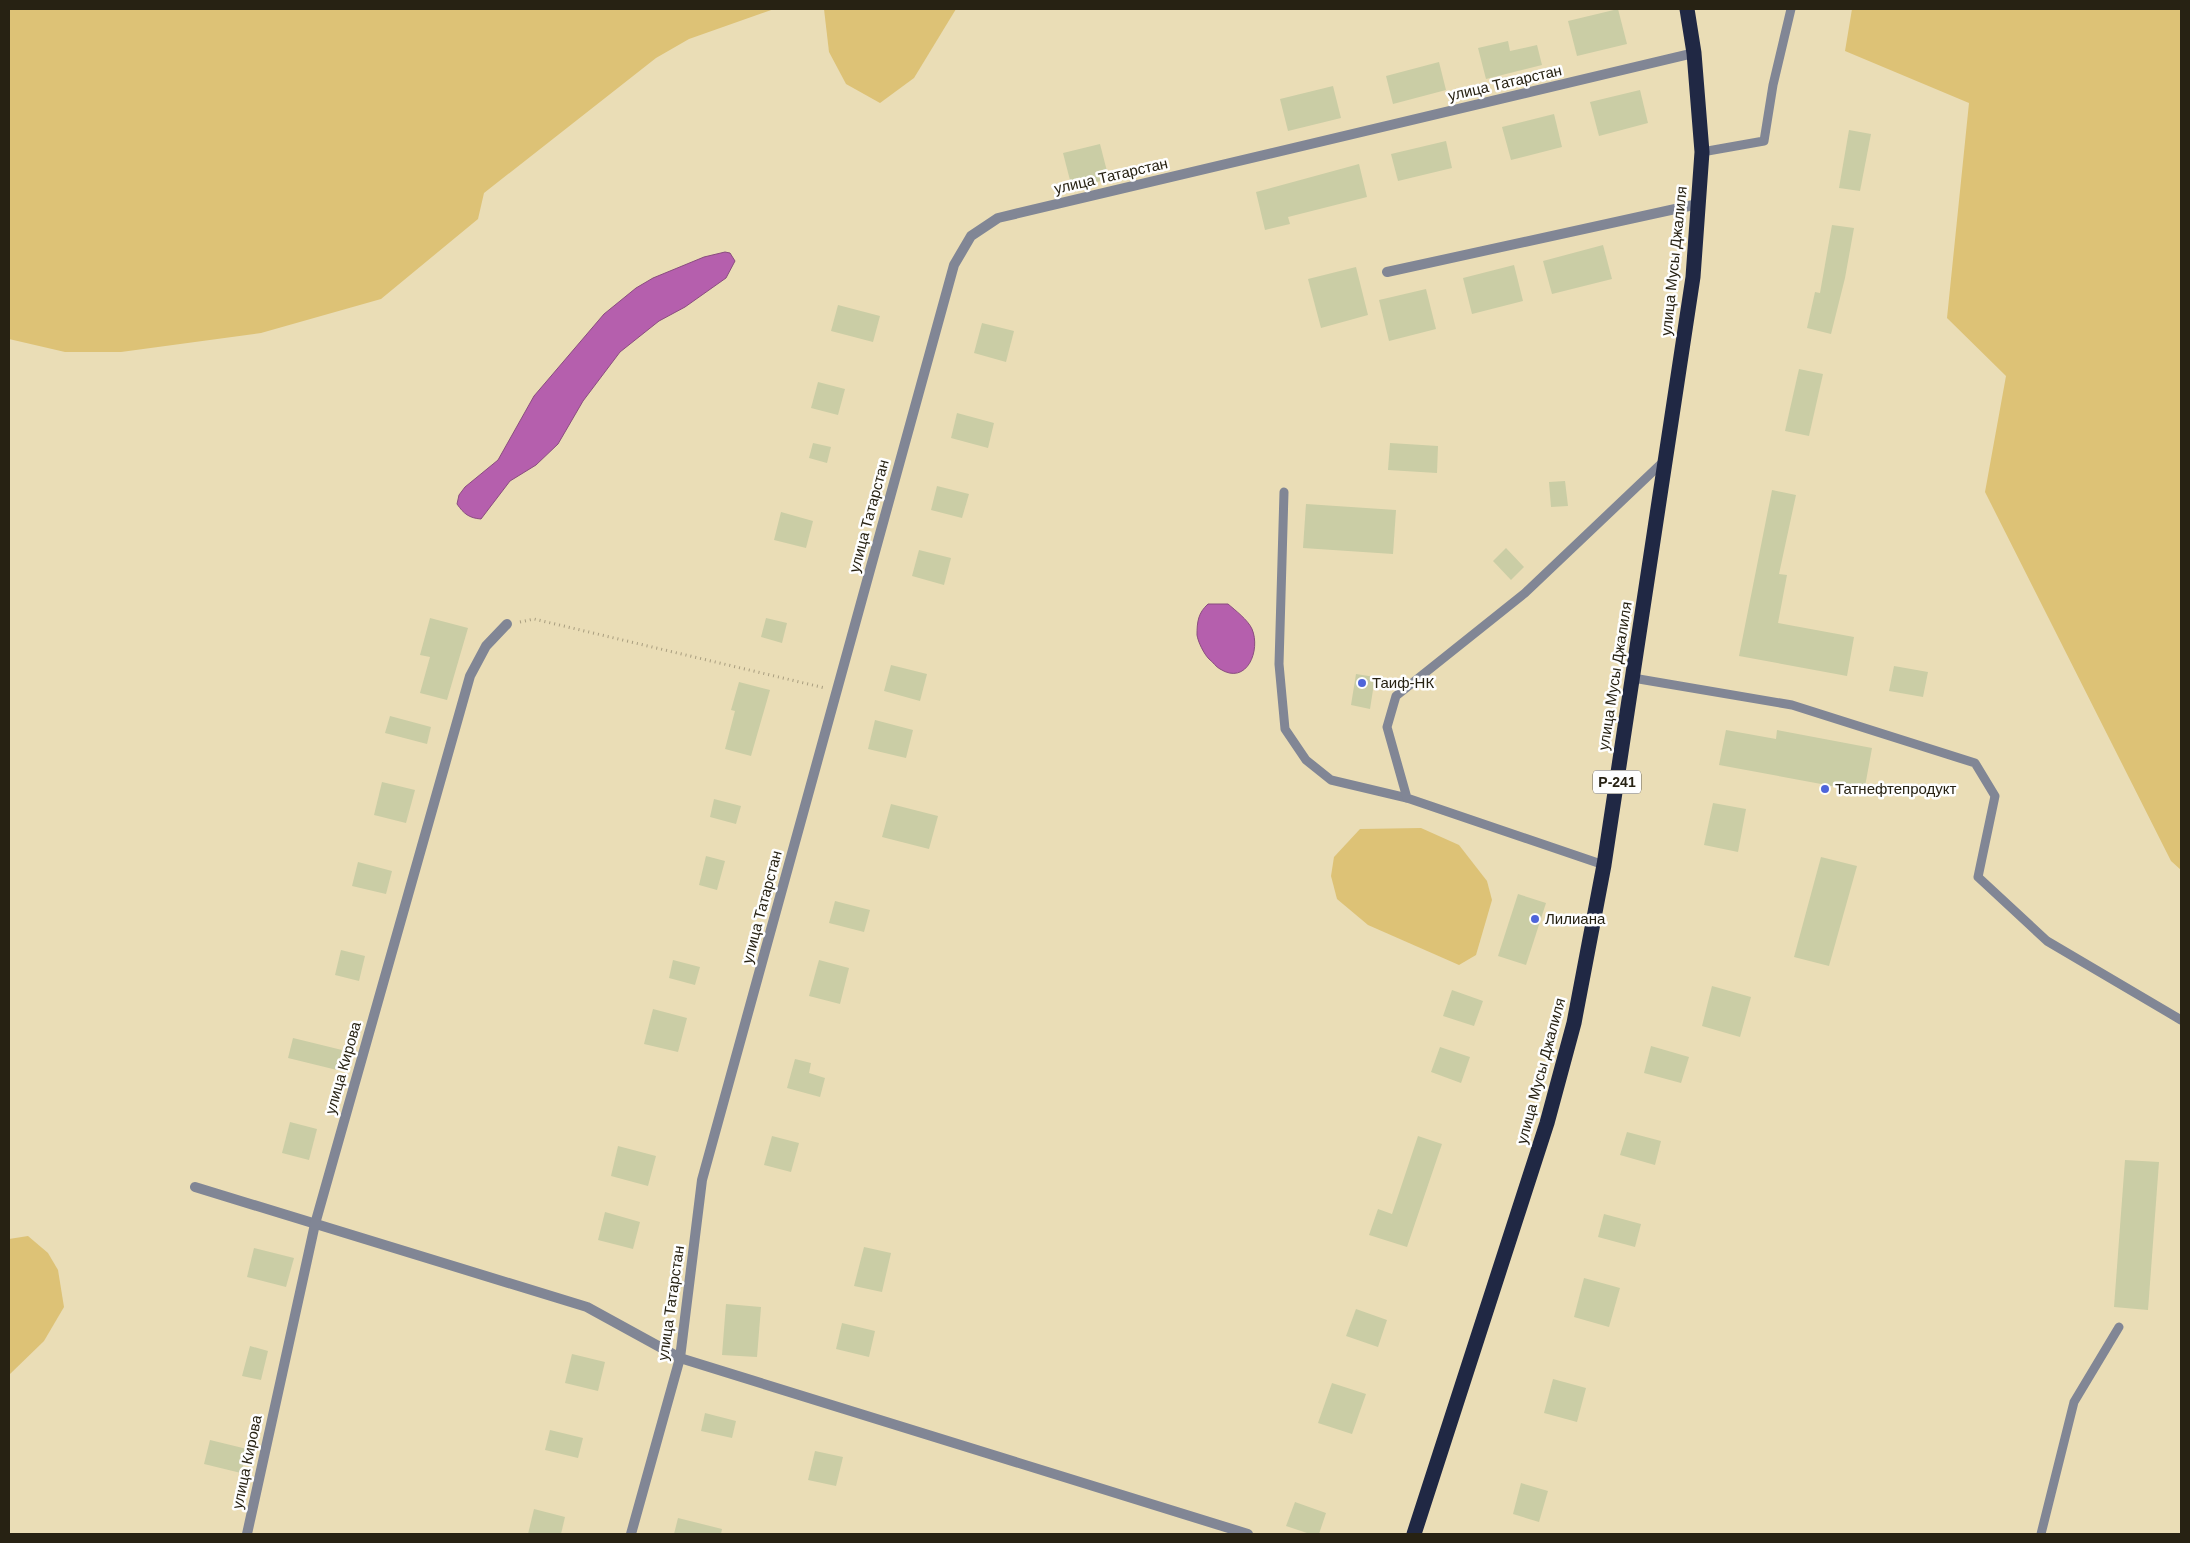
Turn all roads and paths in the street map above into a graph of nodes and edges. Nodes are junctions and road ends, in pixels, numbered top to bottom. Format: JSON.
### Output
{"nodes":[{"id":1,"x":1687,"y":9,"type":"edge"},
{"id":2,"x":1791,"y":9,"type":"edge"},
{"id":3,"x":1694,"y":53,"type":"junction"},
{"id":4,"x":1702,"y":152,"type":"junction"},
{"id":5,"x":1698,"y":204,"type":"junction"},
{"id":6,"x":1387,"y":272,"type":"dead end"},
{"id":7,"x":1666,"y":459,"type":"junction"},
{"id":8,"x":1284,"y":492,"type":"dead end"},
{"id":9,"x":507,"y":624,"type":"joint"},
{"id":10,"x":1633,"y":678,"type":"junction"},
{"id":11,"x":837,"y":691,"type":"junction"},
{"id":12,"x":1407,"y":798,"type":"junction"},
{"id":13,"x":1604,"y":865,"type":"junction"},
{"id":14,"x":2181,"y":1020,"type":"edge"},
{"id":15,"x":195,"y":1187,"type":"dead end"},
{"id":16,"x":315,"y":1224,"type":"junction"},
{"id":17,"x":2119,"y":1327,"type":"dead end"},
{"id":18,"x":680,"y":1358,"type":"junction"},
{"id":19,"x":247,"y":1534,"type":"edge"},
{"id":20,"x":631,"y":1534,"type":"edge"},
{"id":21,"x":1248,"y":1534,"type":"edge"},
{"id":22,"x":1414,"y":1534,"type":"edge"},
{"id":23,"x":2042,"y":1534,"type":"edge"}],
"edges":[{"from":1,"to":3,"type":"highway","name":"улица Мусы Джалиля","number":"Р-241"},
{"from":2,"to":4,"type":"lane"},
{"from":3,"to":4,"type":"highway","name":"улица Мусы Джалиля","number":"Р-241"},
{"from":3,"to":11,"type":"street","name":"улица Татарстан"},
{"from":4,"to":5,"type":"highway","name":"улица Мусы Джалиля","number":"Р-241"},
{"from":5,"to":6,"type":"street"},
{"from":5,"to":7,"type":"highway","name":"улица Мусы Джалиля","number":"Р-241"},
{"from":7,"to":10,"type":"highway","name":"улица Мусы Джалиля","number":"Р-241"},
{"from":7,"to":12,"type":"lane"},
{"from":8,"to":12,"type":"lane"},
{"from":9,"to":11,"type":"path"},
{"from":9,"to":16,"type":"street","name":"улица Кирова"},
{"from":10,"to":13,"type":"highway","name":"улица Мусы Джалиля","number":"Р-241"},
{"from":10,"to":14,"type":"lane"},
{"from":11,"to":18,"type":"street","name":"улица Татарстан"},
{"from":12,"to":13,"type":"lane"},
{"from":13,"to":22,"type":"highway","name":"улица Мусы Джалиля","number":"Р-241"},
{"from":15,"to":16,"type":"street"},
{"from":16,"to":18,"type":"street"},
{"from":16,"to":19,"type":"street","name":"улица Кирова"},
{"from":17,"to":23,"type":"lane"},
{"from":18,"to":20,"type":"street","name":"улица Татарстан"},
{"from":18,"to":21,"type":"street"}]}
